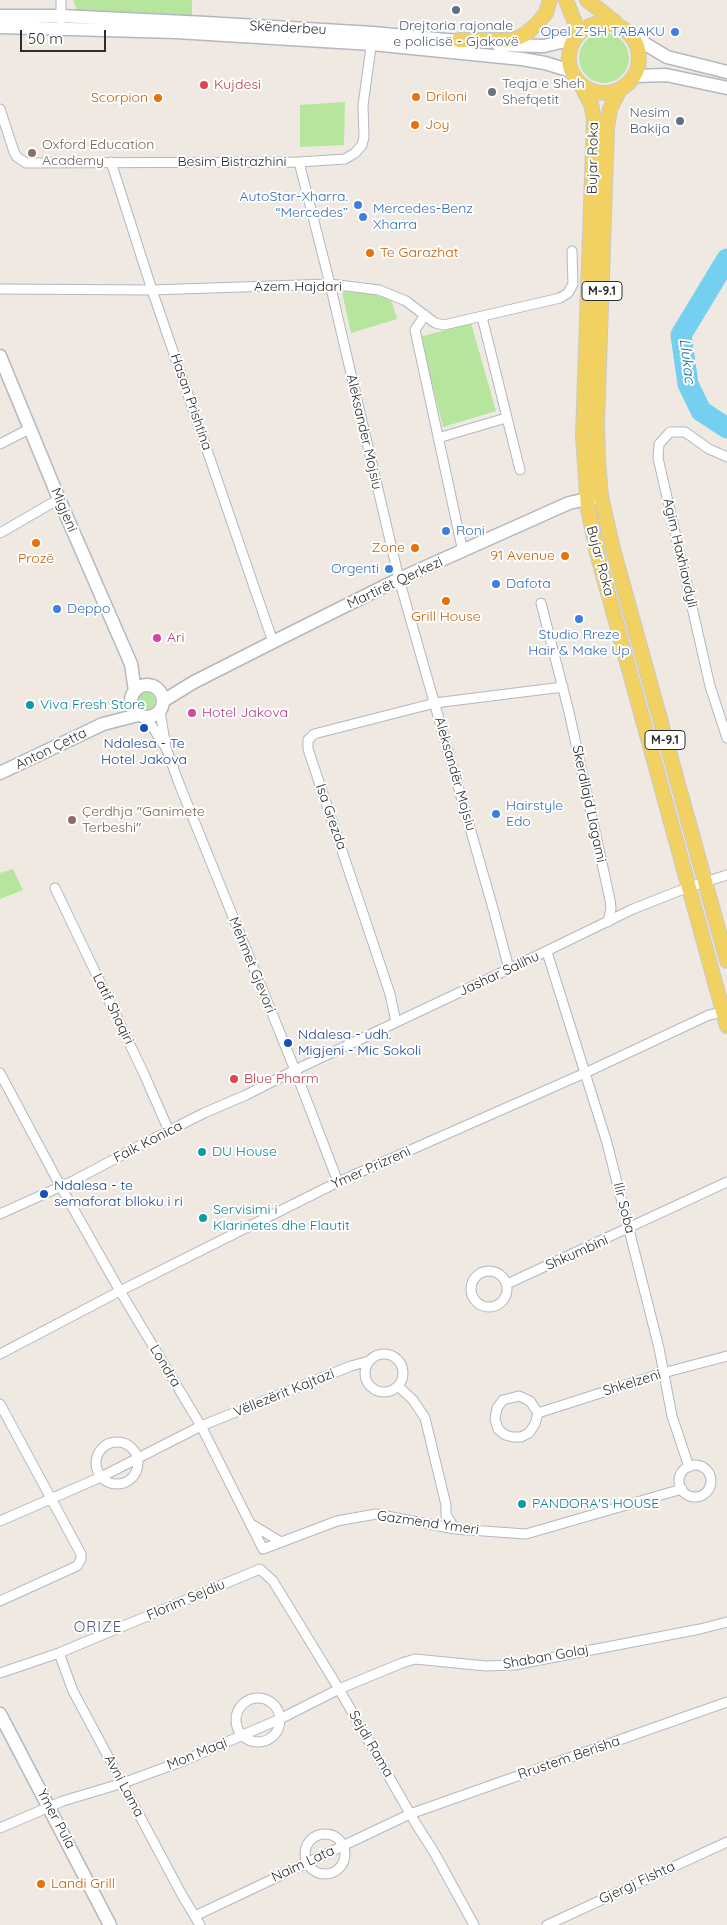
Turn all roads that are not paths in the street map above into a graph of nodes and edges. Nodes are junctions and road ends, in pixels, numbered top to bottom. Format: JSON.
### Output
{"nodes":[{"id":1,"x":61,"y":0,"type":"edge"},
{"id":2,"x":550,"y":0,"type":"edge"},
{"id":3,"x":566,"y":0,"type":"edge"},
{"id":4,"x":587,"y":0,"type":"edge"},
{"id":5,"x":0,"y":16,"type":"edge"},
{"id":6,"x":60,"y":22,"type":"junction"},
{"id":7,"x":619,"y":25,"type":"junction"},
{"id":8,"x":0,"y":27,"type":"edge"},
{"id":9,"x":577,"y":36,"type":"junction"},
{"id":10,"x":632,"y":36,"type":"junction"},
{"id":11,"x":372,"y":39,"type":"junction"},
{"id":12,"x":459,"y":40,"type":"junction"},
{"id":13,"x":571,"y":71,"type":"junction"},
{"id":14,"x":727,"y":72,"type":"edge"},
{"id":15,"x":635,"y":76,"type":"junction"},
{"id":16,"x":581,"y":85,"type":"junction"},
{"id":17,"x":727,"y":88,"type":"edge"},
{"id":18,"x":620,"y":90,"type":"junction"},
{"id":19,"x":0,"y":109,"type":"edge"},
{"id":20,"x":111,"y":162,"type":"junction"},
{"id":21,"x":299,"y":162,"type":"junction"},
{"id":22,"x":572,"y":251,"type":"dead end"},
{"id":23,"x":330,"y":284,"type":"junction"},
{"id":24,"x":0,"y":289,"type":"edge"},
{"id":25,"x":152,"y":290,"type":"junction"},
{"id":26,"x":425,"y":315,"type":"junction"},
{"id":27,"x":482,"y":317,"type":"junction"},
{"id":28,"x":0,"y":356,"type":"edge"},
{"id":29,"x":506,"y":418,"type":"junction"},
{"id":30,"x":31,"y":428,"type":"junction"},
{"id":31,"x":438,"y":438,"type":"junction"},
{"id":32,"x":0,"y":444,"type":"edge"},
{"id":33,"x":727,"y":457,"type":"edge"},
{"id":34,"x":520,"y":470,"type":"dead end"},
{"id":35,"x":601,"y":496,"type":"junction"},
{"id":36,"x":60,"y":499,"type":"junction"},
{"id":37,"x":586,"y":499,"type":"junction"},
{"id":38,"x":0,"y":532,"type":"edge"},
{"id":39,"x":463,"y":552,"type":"junction"},
{"id":40,"x":399,"y":579,"type":"junction"},
{"id":41,"x":541,"y":603,"type":"dead end"},
{"id":42,"x":273,"y":642,"type":"junction"},
{"id":43,"x":131,"y":664,"type":"junction"},
{"id":44,"x":563,"y":687,"type":"junction"},
{"id":45,"x":133,"y":696,"type":"junction"},
{"id":46,"x":158,"y":697,"type":"junction"},
{"id":47,"x":435,"y":703,"type":"junction"},
{"id":48,"x":142,"y":716,"type":"junction"},
{"id":49,"x":103,"y":724,"type":"junction"},
{"id":50,"x":727,"y":738,"type":"edge"},
{"id":51,"x":166,"y":748,"type":"junction"},
{"id":52,"x":0,"y":773,"type":"edge"},
{"id":53,"x":727,"y":875,"type":"edge"},
{"id":54,"x":705,"y":882,"type":"junction"},
{"id":55,"x":689,"y":887,"type":"junction"},
{"id":56,"x":55,"y":888,"type":"dead end"},
{"id":57,"x":608,"y":922,"type":"junction"},
{"id":58,"x":547,"y":952,"type":"junction"},
{"id":59,"x":727,"y":961,"type":"edge"},
{"id":60,"x":509,"y":969,"type":"junction"},
{"id":61,"x":725,"y":1019,"type":"edge"},
{"id":62,"x":396,"y":1022,"type":"junction"},
{"id":63,"x":295,"y":1070,"type":"junction"},
{"id":64,"x":0,"y":1073,"type":"edge"},
{"id":65,"x":585,"y":1073,"type":"junction"},
{"id":66,"x":169,"y":1131,"type":"junction"},
{"id":67,"x":338,"y":1182,"type":"junction"},
{"id":68,"x":727,"y":1182,"type":"edge"},
{"id":69,"x":61,"y":1187,"type":"junction"},
{"id":70,"x":0,"y":1214,"type":"edge"},
{"id":71,"x":629,"y":1229,"type":"junction"},
{"id":72,"x":507,"y":1284,"type":"junction"},
{"id":73,"x":120,"y":1291,"type":"junction"},
{"id":74,"x":0,"y":1354,"type":"edge"},
{"id":75,"x":727,"y":1356,"type":"edge"},
{"id":76,"x":369,"y":1361,"type":"junction"},
{"id":77,"x":663,"y":1373,"type":"junction"},
{"id":78,"x":398,"y":1386,"type":"junction"},
{"id":79,"x":0,"y":1404,"type":"edge"},
{"id":80,"x":538,"y":1414,"type":"junction"},
{"id":81,"x":201,"y":1426,"type":"junction"},
{"id":82,"x":137,"y":1459,"type":"junction"},
{"id":83,"x":689,"y":1467,"type":"junction"},
{"id":84,"x":101,"y":1477,"type":"junction"},
{"id":85,"x":682,"y":1489,"type":"junction"},
{"id":86,"x":51,"y":1498,"type":"junction"},
{"id":87,"x":0,"y":1521,"type":"edge"},
{"id":88,"x":250,"y":1524,"type":"junction"},
{"id":89,"x":455,"y":1529,"type":"junction"},
{"id":90,"x":281,"y":1542,"type":"junction"},
{"id":91,"x":263,"y":1549,"type":"joint"},
{"id":92,"x":260,"y":1568,"type":"joint"},
{"id":93,"x":0,"y":1601,"type":"edge"},
{"id":94,"x":727,"y":1622,"type":"edge"},
{"id":95,"x":59,"y":1653,"type":"junction"},
{"id":96,"x":0,"y":1673,"type":"edge"},
{"id":97,"x":339,"y":1689,"type":"junction"},
{"id":98,"x":727,"y":1702,"type":"edge"},
{"id":99,"x":0,"y":1714,"type":"edge"},
{"id":100,"x":280,"y":1719,"type":"junction"},
{"id":101,"x":242,"y":1735,"type":"junction"},
{"id":102,"x":123,"y":1783,"type":"junction"},
{"id":103,"x":49,"y":1807,"type":"junction"},
{"id":104,"x":410,"y":1814,"type":"junction"},
{"id":105,"x":0,"y":1828,"type":"edge"},
{"id":106,"x":727,"y":1842,"type":"edge"},
{"id":107,"x":344,"y":1845,"type":"junction"},
{"id":108,"x":307,"y":1862,"type":"junction"},
{"id":109,"x":195,"y":1916,"type":"junction"},
{"id":110,"x":110,"y":1925,"type":"edge"},
{"id":111,"x":200,"y":1925,"type":"edge"},
{"id":112,"x":474,"y":1925,"type":"edge"},
{"id":113,"x":547,"y":1925,"type":"edge"}],
"edges":[{"from":1,"to":6,"type":"street"},
{"from":2,"to":12,"type":"main road"},
{"from":3,"to":9,"type":"main road"},
{"from":4,"to":7,"type":"main road"},
{"from":5,"to":6,"type":"street","name":"Skënderbeu"},
{"from":6,"to":8,"type":"street","name":"Skënderbeu"},
{"from":6,"to":11,"type":"street","name":"Skënderbeu"},
{"from":7,"to":9,"type":"main road"},
{"from":7,"to":10,"type":"main road"},
{"from":9,"to":12,"type":"street","name":"Skënderbeu"},
{"from":9,"to":13,"type":"main road"},
{"from":10,"to":14,"type":"street"},
{"from":10,"to":15,"type":"main road"},
{"from":11,"to":12,"type":"street","name":"Skënderbeu"},
{"from":11,"to":13,"type":"street","name":"Skënderbeu"},
{"from":11,"to":21,"type":"street","name":"Besim Bistrazhini"},
{"from":13,"to":16,"type":"main road","number":"M-9.1"},
{"from":15,"to":17,"type":"street"},
{"from":15,"to":18,"type":"main road","number":"M-9.1"},
{"from":16,"to":18,"type":"main road"},
{"from":16,"to":37,"type":"main road","name":"Bujar Roka","number":"M-9.1"},
{"from":18,"to":35,"type":"main road","name":"Bujar Roka","number":"M-9.1"},
{"from":19,"to":20,"type":"street","name":"Besim Bistrazhini"},
{"from":20,"to":21,"type":"street","name":"Besim Bistrazhini"},
{"from":20,"to":25,"type":"street","name":"Hasan Prishtina"},
{"from":21,"to":23,"type":"street","name":"Aleksander Mojsiu"},
{"from":22,"to":27,"type":"street","name":"Azem Hajdari"},
{"from":23,"to":25,"type":"street","name":"Azem Hajdari"},
{"from":23,"to":26,"type":"street","name":"Azem Hajdari"},
{"from":23,"to":40,"type":"street","name":"Aleksander Mojsiu"},
{"from":24,"to":25,"type":"street","name":"Azem Hajdari"},
{"from":25,"to":42,"type":"street","name":"Hasan Prishtina"},
{"from":26,"to":27,"type":"street","name":"Azem Hajdari"},
{"from":26,"to":31,"type":"street"},
{"from":27,"to":29,"type":"street"},
{"from":28,"to":30,"type":"street","name":"Migjeni"},
{"from":29,"to":31,"type":"street"},
{"from":29,"to":34,"type":"street"},
{"from":30,"to":32,"type":"street"},
{"from":30,"to":36,"type":"street","name":"Migjeni"},
{"from":31,"to":39,"type":"street"},
{"from":33,"to":50,"type":"street","name":"Agim Haxhiavdyli"},
{"from":35,"to":37,"type":"street","name":"Martirët Qerkezi"},
{"from":35,"to":54,"type":"main road","name":"Bujar Roka","number":"M-9.1"},
{"from":36,"to":38,"type":"street"},
{"from":36,"to":43,"type":"street","name":"Migjeni"},
{"from":37,"to":39,"type":"street","name":"Martirët Qerkezi"},
{"from":37,"to":55,"type":"main road","name":"Bujar Roka","number":"M-9.1"},
{"from":39,"to":40,"type":"street","name":"Martirët Qerkezi"},
{"from":40,"to":42,"type":"street","name":"Martirët Qerkezi"},
{"from":40,"to":47,"type":"street","name":"Aleksandër Mojsiu"},
{"from":41,"to":44,"type":"street","name":"Skerdilajd Llagami"},
{"from":42,"to":46,"type":"street","name":"Martirët Qerkezi"},
{"from":43,"to":45,"type":"street","name":"Migjeni"},
{"from":43,"to":46,"type":"street","name":"Migjeni"},
{"from":44,"to":47,"type":"street"},
{"from":44,"to":57,"type":"street","name":"Skerdilajd Llagami"},
{"from":45,"to":46,"type":"street"},
{"from":45,"to":48,"type":"street"},
{"from":45,"to":49,"type":"street","name":"Anton Çetta"},
{"from":46,"to":48,"type":"street"},
{"from":46,"to":51,"type":"street","name":"Mehmet Gjevori"},
{"from":47,"to":60,"type":"street","name":"Aleksandër Mojsiu"},
{"from":47,"to":62,"type":"street","name":"Isa Grezda"},
{"from":48,"to":49,"type":"street","name":"Anton Çetta"},
{"from":48,"to":51,"type":"street","name":"Mehmet Gjevori"},
{"from":49,"to":52,"type":"street","name":"Anton Çetta"},
{"from":51,"to":63,"type":"street","name":"Mehmet Gjevori"},
{"from":53,"to":54,"type":"street"},
{"from":54,"to":55,"type":"street","name":"Jashar Salihu"},
{"from":54,"to":59,"type":"main road","name":"Bujar Roka","number":"M-9.1"},
{"from":55,"to":57,"type":"street","name":"Jashar Salihu"},
{"from":55,"to":61,"type":"main road","name":"Bujar Roka","number":"M-9.1"},
{"from":56,"to":66,"type":"street","name":"Latif Shaqiri"},
{"from":57,"to":58,"type":"street","name":"Jashar Salihu"},
{"from":58,"to":60,"type":"street","name":"Jashar Salihu"},
{"from":58,"to":65,"type":"street","name":"Ilir Soba"},
{"from":60,"to":62,"type":"street","name":"Jashar Salihu"},
{"from":61,"to":65,"type":"street","name":"Ymer Prizreni"},
{"from":62,"to":63,"type":"street","name":"Jashar Salihu"},
{"from":63,"to":66,"type":"street","name":"Faik Konica"},
{"from":63,"to":67,"type":"street","name":"Mehmet Gjevori"},
{"from":64,"to":69,"type":"street","name":"Londra"},
{"from":65,"to":67,"type":"street","name":"Ymer Prizreni"},
{"from":65,"to":71,"type":"street","name":"Ilir Soba"},
{"from":66,"to":69,"type":"street","name":"Faik Konica"},
{"from":67,"to":73,"type":"street","name":"Ymer Prizreni"},
{"from":68,"to":71,"type":"street","name":"Shkumbini"},
{"from":69,"to":70,"type":"street","name":"Faik Konica"},
{"from":69,"to":73,"type":"street","name":"Londra"},
{"from":71,"to":72,"type":"street","name":"Shkumbini"},
{"from":71,"to":77,"type":"street","name":"Ilir Soba"},
{"from":72,"to":72,"type":"street"},
{"from":73,"to":74,"type":"street","name":"Ymer Prizreni"},
{"from":73,"to":81,"type":"street","name":"Londra"},
{"from":75,"to":77,"type":"street","name":"Shkelzeni"},
{"from":76,"to":78,"type":"street"},
{"from":76,"to":78,"type":"street","name":"Vëllezërit Kajtazi"},
{"from":76,"to":81,"type":"street","name":"Vëllezërit Kajtazi"},
{"from":77,"to":80,"type":"street","name":"Shkelzeni"},
{"from":77,"to":83,"type":"street","name":"Ilir Soba"},
{"from":78,"to":89,"type":"street"},
{"from":79,"to":86,"type":"street"},
{"from":80,"to":80,"type":"street"},
{"from":81,"to":82,"type":"street","name":"Vëllezërit Kajtazi"},
{"from":81,"to":88,"type":"street","name":"Londra"},
{"from":82,"to":84,"type":"street","name":"Vëllezërit Kajtazi"},
{"from":82,"to":84,"type":"street"},
{"from":82,"to":84,"type":"street"},
{"from":83,"to":85,"type":"street"},
{"from":83,"to":85,"type":"street"},
{"from":84,"to":86,"type":"street","name":"Vëllezërit Kajtazi"},
{"from":85,"to":89,"type":"street","name":"Gazmend Ymeri"},
{"from":86,"to":87,"type":"street","name":"Vëllezërit Kajtazi"},
{"from":86,"to":93,"type":"street"},
{"from":88,"to":90,"type":"street"},
{"from":88,"to":91,"type":"street","name":"Londra"},
{"from":89,"to":90,"type":"street","name":"Gazmend Ymeri"},
{"from":90,"to":91,"type":"street","name":"Gazmend Ymeri"},
{"from":92,"to":95,"type":"street","name":"Florim Sejdiu"},
{"from":92,"to":97,"type":"street","name":"Sejdi Rama"},
{"from":94,"to":97,"type":"street","name":"Shaban Golaj"},
{"from":95,"to":96,"type":"street","name":"Florim Sejdiu"},
{"from":95,"to":102,"type":"street","name":"Avni Lama"},
{"from":97,"to":100,"type":"street","name":"Mon Maqi"},
{"from":97,"to":104,"type":"street","name":"Sejdi Rama"},
{"from":98,"to":104,"type":"street","name":"Rrustem Berisha"},
{"from":99,"to":103,"type":"street","name":"Ymer Pula"},
{"from":100,"to":101,"type":"street","name":"Mon Maqi"},
{"from":100,"to":101,"type":"street"},
{"from":100,"to":101,"type":"street"},
{"from":101,"to":102,"type":"street","name":"Mon Maqi"},
{"from":102,"to":103,"type":"street","name":"Mon Maqi"},
{"from":102,"to":109,"type":"street","name":"Avni Lama"},
{"from":103,"to":105,"type":"street","name":"Mon Maqi"},
{"from":103,"to":110,"type":"street","name":"Ymer Pula"},
{"from":104,"to":107,"type":"street","name":"Naim Lata"},
{"from":104,"to":112,"type":"street","name":"Sejdi Rama"},
{"from":106,"to":113,"type":"street","name":"Gjergj Fishta"},
{"from":107,"to":108,"type":"street","name":"Naim Lata"},
{"from":107,"to":108,"type":"street"},
{"from":107,"to":108,"type":"street"},
{"from":108,"to":109,"type":"street","name":"Naim Lata"},
{"from":109,"to":111,"type":"street","name":"Avni Lama"}]}
